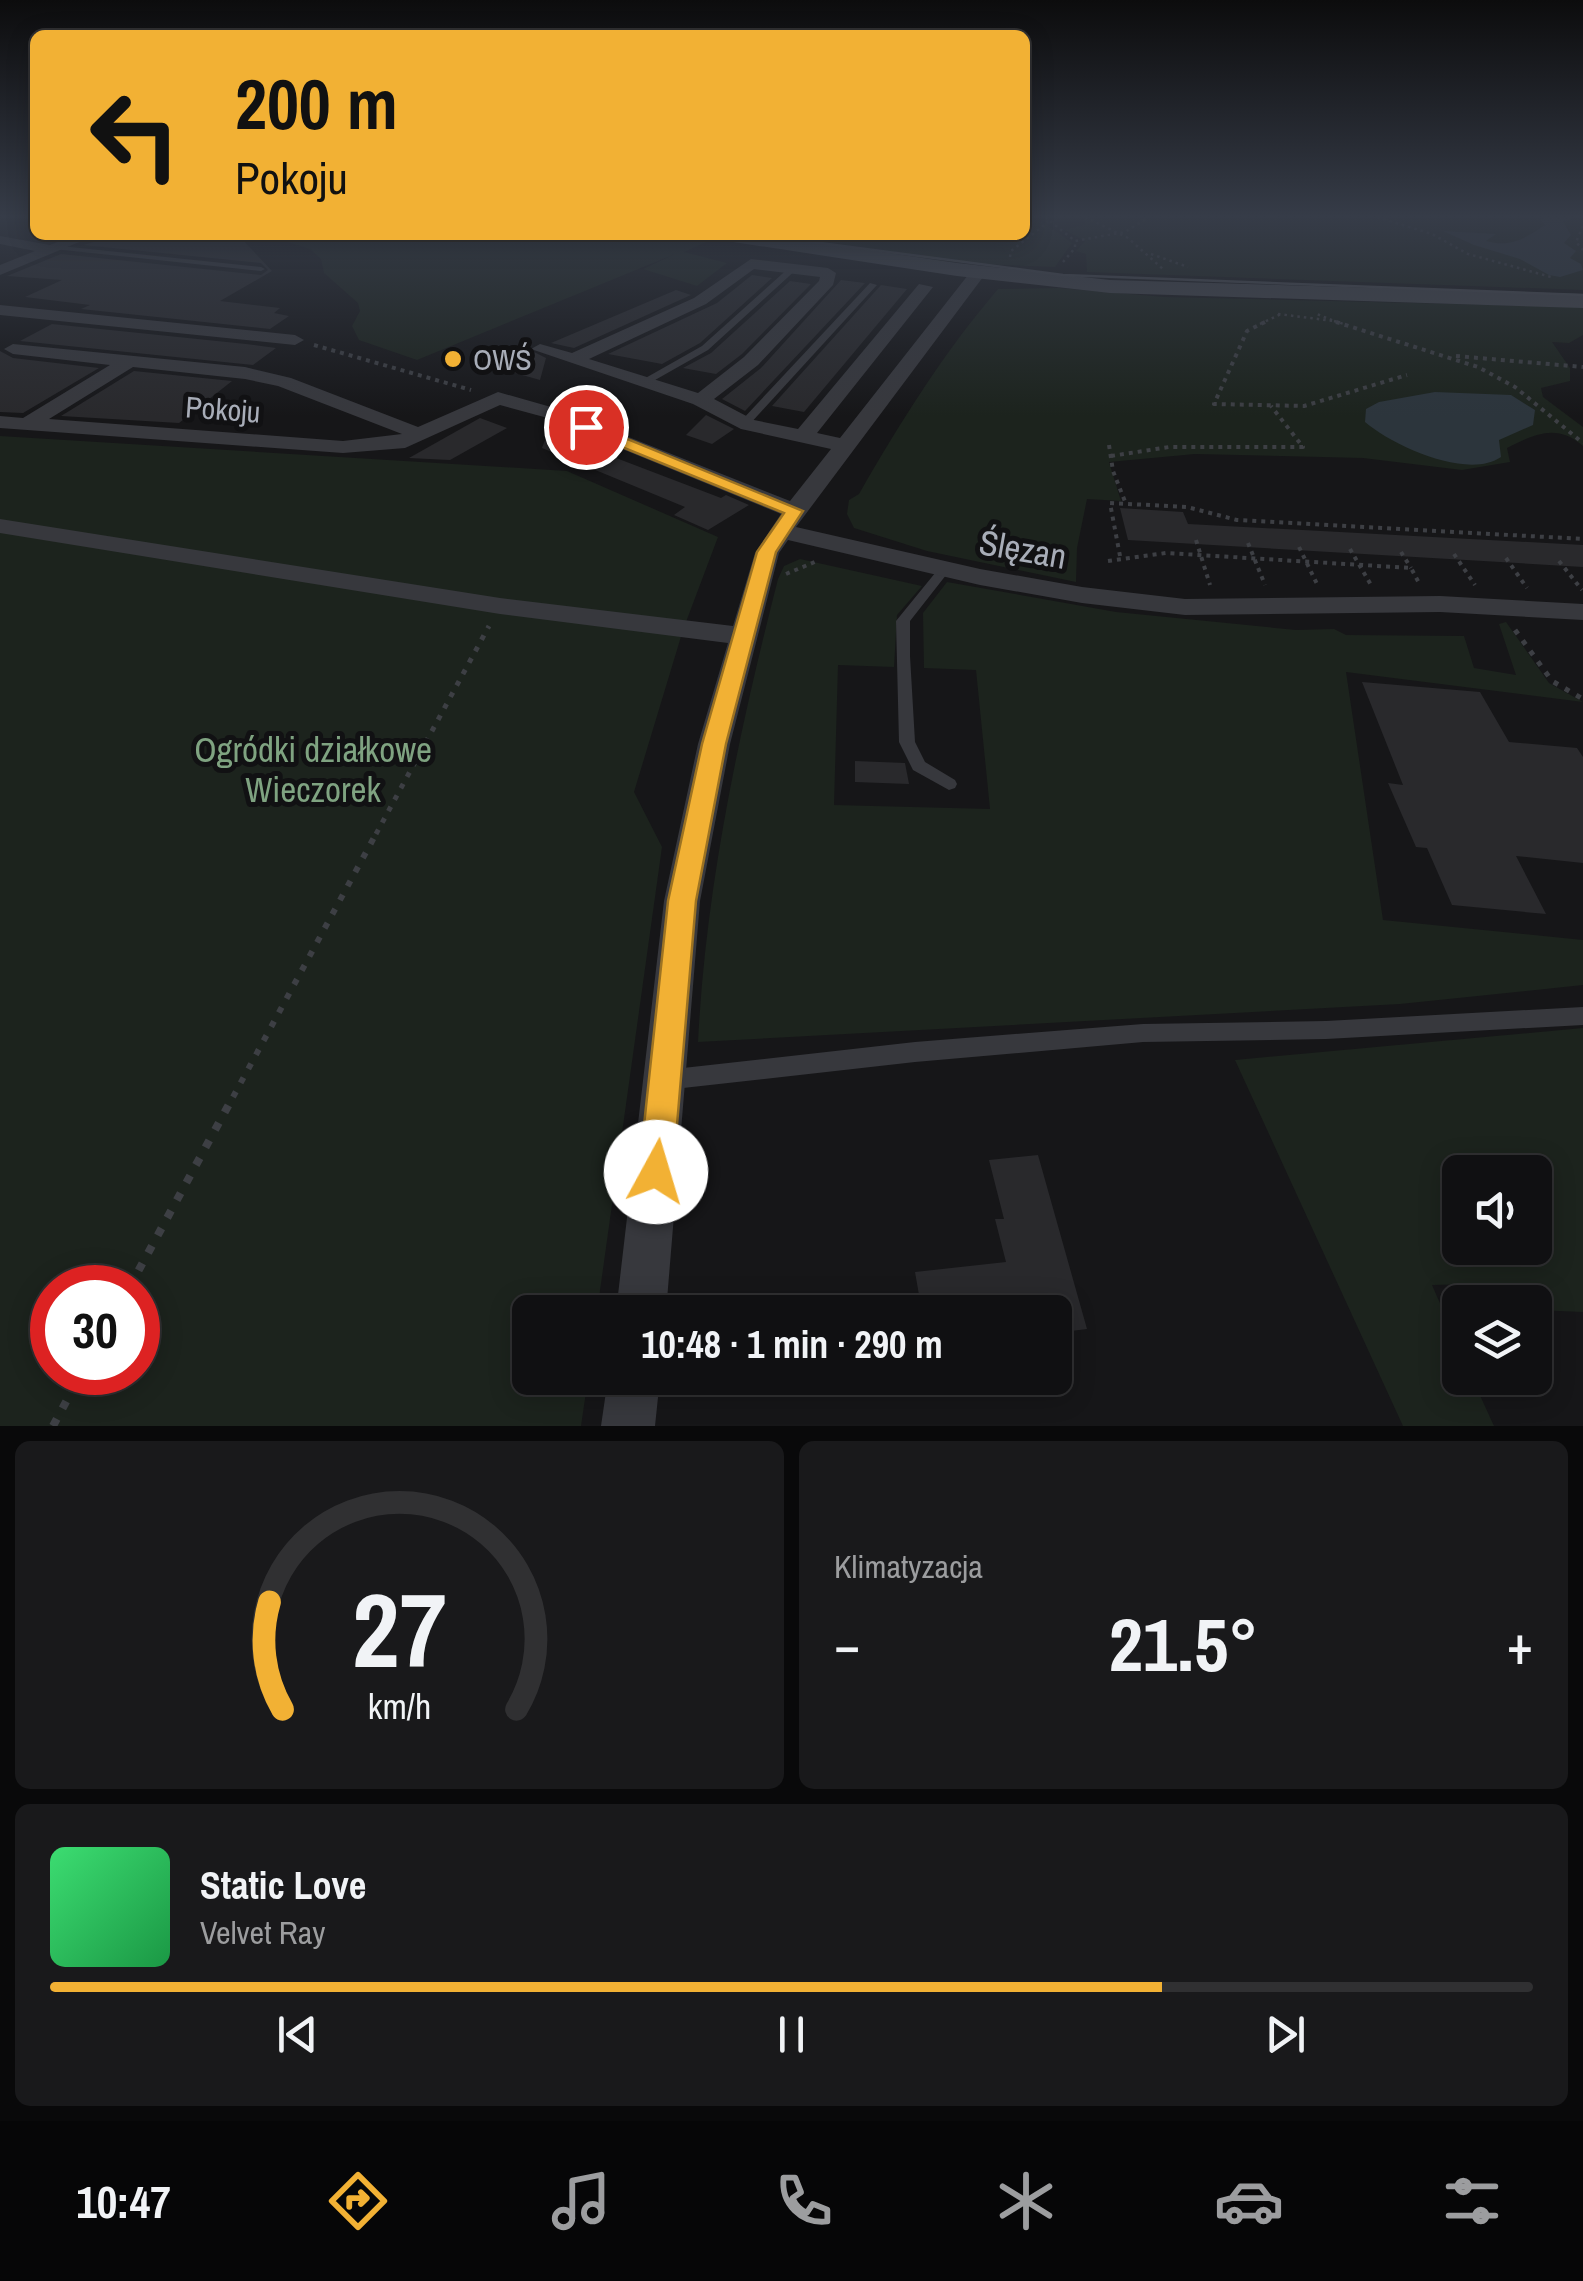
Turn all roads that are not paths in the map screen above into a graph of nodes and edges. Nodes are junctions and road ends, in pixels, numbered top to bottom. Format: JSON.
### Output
{"nodes":[{"id":1,"x":724,"y":284,"type":"edge"},
{"id":2,"x":777,"y":284,"type":"edge"},
{"id":3,"x":823,"y":284,"type":"edge"},
{"id":4,"x":873,"y":284,"type":"dead end"},
{"id":5,"x":970,"y":284,"type":"edge"},
{"id":6,"x":1085,"y":284,"type":"edge"},
{"id":7,"x":925,"y":288,"type":"dead end"},
{"id":8,"x":1583,"y":301,"type":"edge"},
{"id":9,"x":0,"y":310,"type":"edge"},
{"id":10,"x":906,"y":310,"type":"junction"},
{"id":11,"x":944,"y":316,"type":"junction"},
{"id":12,"x":185,"y":327,"type":"junction"},
{"id":13,"x":295,"y":340,"type":"road end"},
{"id":14,"x":13,"y":349,"type":"dead end"},
{"id":15,"x":540,"y":349,"type":"dead end"},
{"id":16,"x":574,"y":359,"type":"junction"},
{"id":17,"x":127,"y":363,"type":"junction"},
{"id":18,"x":644,"y":382,"type":"junction"},
{"id":19,"x":700,"y":400,"type":"junction"},
{"id":20,"x":0,"y":422,"type":"edge"},
{"id":21,"x":745,"y":423,"type":"junction"},
{"id":22,"x":27,"y":424,"type":"junction"},
{"id":23,"x":413,"y":436,"type":"junction"},
{"id":24,"x":804,"y":437,"type":"junction"},
{"id":25,"x":844,"y":445,"type":"junction"},
{"id":26,"x":787,"y":521,"type":"junction"},
{"id":27,"x":0,"y":526,"type":"edge"},
{"id":28,"x":944,"y":570,"type":"junction"},
{"id":29,"x":1583,"y":612,"type":"edge"},
{"id":30,"x":744,"y":636,"type":"junction"},
{"id":31,"x":949,"y":784,"type":"dead end"},
{"id":32,"x":1583,"y":1016,"type":"edge"},
{"id":33,"x":666,"y":1080,"type":"junction"},
{"id":34,"x":643,"y":1295,"type":"edge"},
{"id":35,"x":632,"y":1395,"type":"edge"},
{"id":36,"x":628,"y":1426,"type":"edge"}],
"edges":[{"from":1,"to":16,"type":"street"},
{"from":2,"to":18,"type":"lane"},
{"from":3,"to":19,"type":"street"},
{"from":4,"to":21,"type":"lane"},
{"from":5,"to":11,"type":"street"},
{"from":6,"to":8,"type":"main road"},
{"from":7,"to":10,"type":"street"},
{"from":9,"to":12,"type":"street"},
{"from":10,"to":11,"type":"street"},
{"from":10,"to":24,"type":"street"},
{"from":11,"to":25,"type":"street"},
{"from":12,"to":13,"type":"street"},
{"from":12,"to":17,"type":"street"},
{"from":14,"to":17,"type":"street","name":"Pokoju"},
{"from":15,"to":16,"type":"street"},
{"from":16,"to":18,"type":"street"},
{"from":17,"to":22,"type":"street"},
{"from":17,"to":23,"type":"street","name":"Pokoju"},
{"from":18,"to":19,"type":"street"},
{"from":19,"to":21,"type":"street"},
{"from":20,"to":22,"type":"street","name":"Pokoju"},
{"from":21,"to":24,"type":"street"},
{"from":22,"to":23,"type":"street","name":"Pokoju"},
{"from":23,"to":26,"type":"street","name":"Pokoju"},
{"from":24,"to":25,"type":"street"},
{"from":25,"to":26,"type":"street"},
{"from":26,"to":28,"type":"street","name":"Ślęzan"},
{"from":26,"to":30,"type":"street"},
{"from":27,"to":30,"type":"street"},
{"from":28,"to":29,"type":"street","name":"Ślęzan"},
{"from":28,"to":31,"type":"lane"},
{"from":30,"to":33,"type":"street"},
{"from":32,"to":33,"type":"lane"},
{"from":33,"to":34,"type":"street"},
{"from":35,"to":36,"type":"street"}]}
